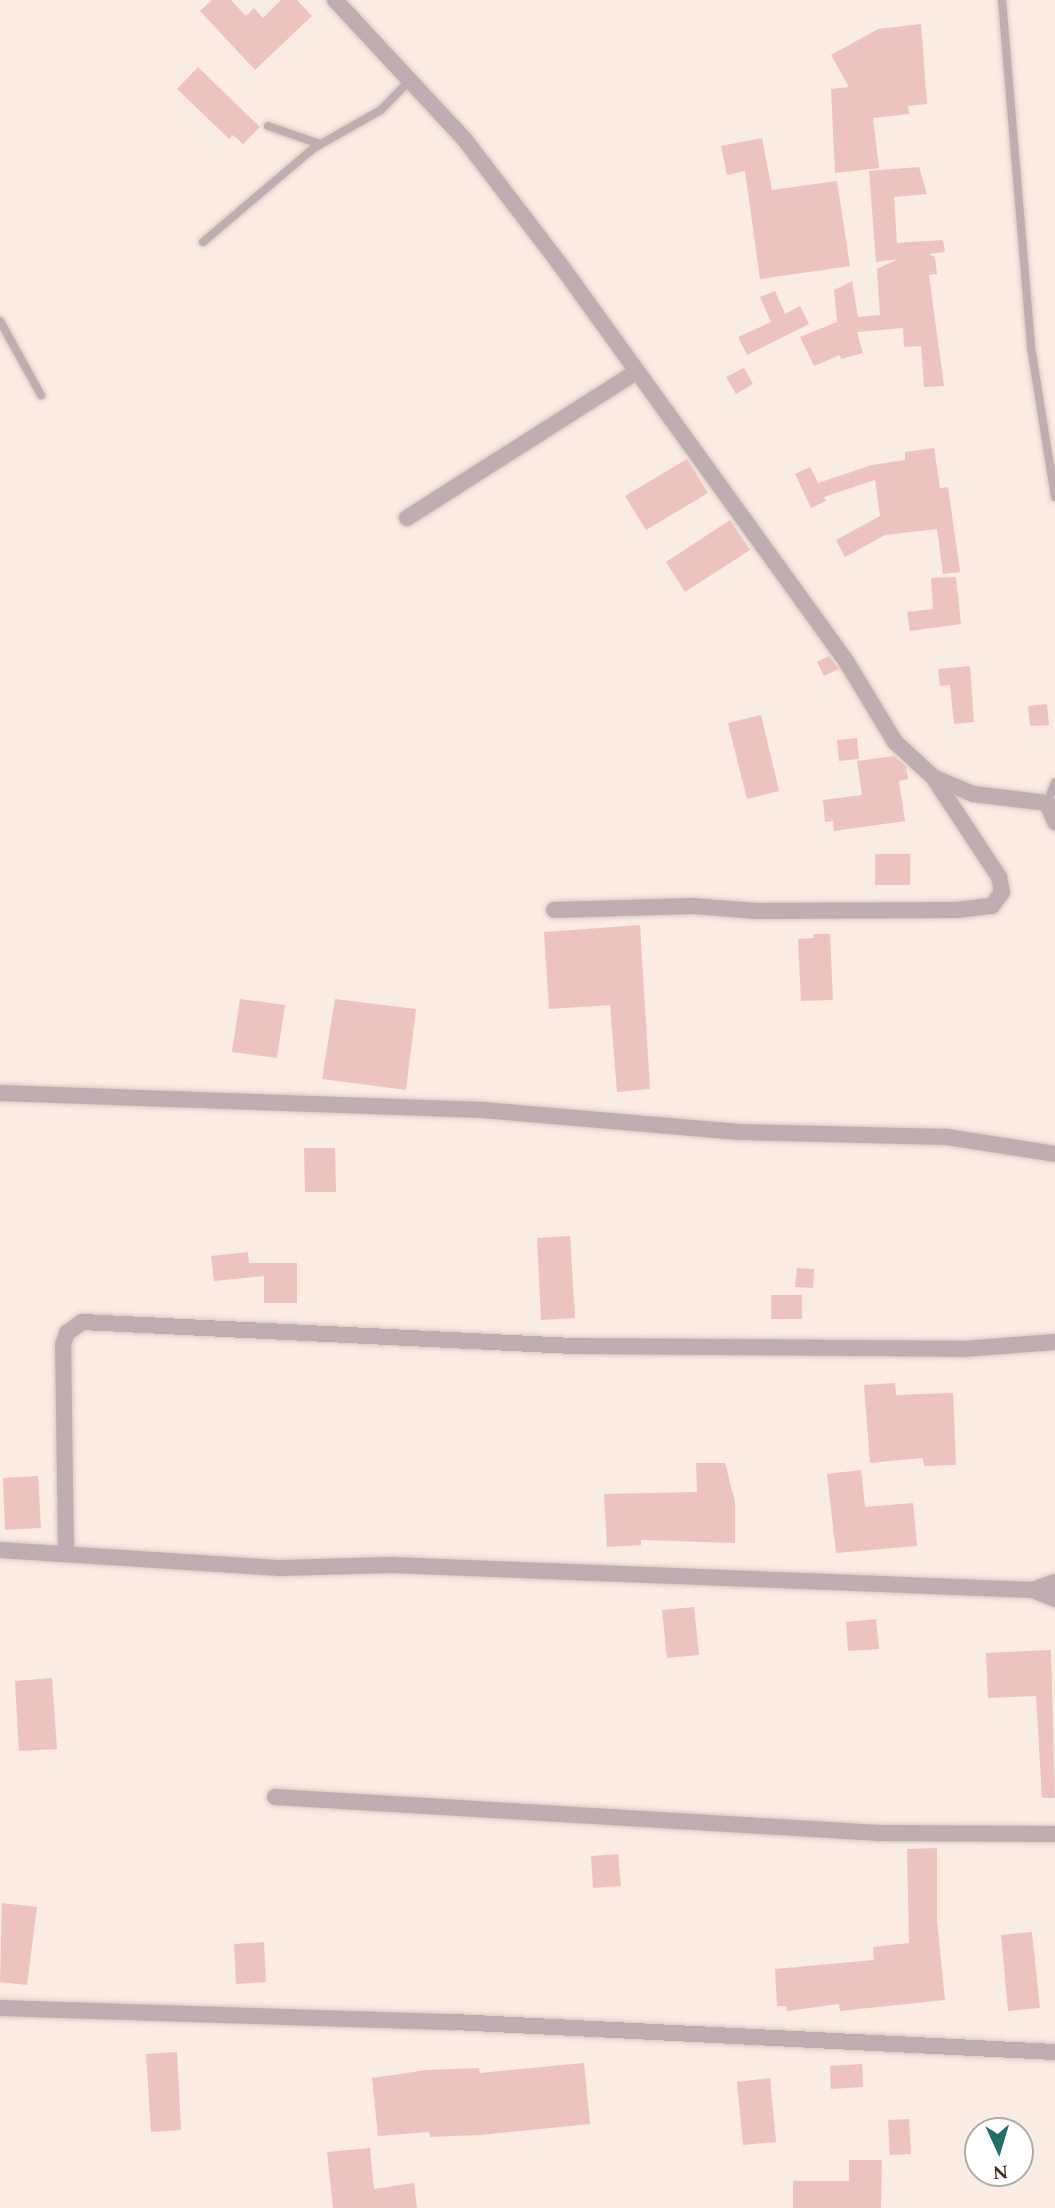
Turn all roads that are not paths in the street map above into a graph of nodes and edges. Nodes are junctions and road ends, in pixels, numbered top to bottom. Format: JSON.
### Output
{"nodes":[{"id":1,"x":335,"y":0,"type":"edge"},
{"id":2,"x":1002,"y":0,"type":"edge"},
{"id":3,"x":410,"y":80,"type":"junction"},
{"id":4,"x":268,"y":126,"type":"dead end"},
{"id":5,"x":320,"y":144,"type":"junction"},
{"id":6,"x":203,"y":242,"type":"dead end"},
{"id":7,"x":0,"y":321,"type":"edge"},
{"id":8,"x":636,"y":372,"type":"junction"},
{"id":9,"x":41,"y":395,"type":"dead end"},
{"id":10,"x":1053,"y":457,"type":"edge"},
{"id":11,"x":1055,"y":497,"type":"edge"},
{"id":12,"x":408,"y":518,"type":"dead end"},
{"id":13,"x":933,"y":777,"type":"junction"},
{"id":14,"x":1055,"y":782,"type":"edge"},
{"id":15,"x":1047,"y":803,"type":"junction"},
{"id":16,"x":1055,"y":822,"type":"edge"},
{"id":17,"x":554,"y":910,"type":"dead end"},
{"id":18,"x":0,"y":1093,"type":"edge"},
{"id":19,"x":1055,"y":1154,"type":"edge"},
{"id":20,"x":1055,"y":1342,"type":"edge"},
{"id":21,"x":0,"y":1550,"type":"edge"},
{"id":22,"x":66,"y":1553,"type":"junction"},
{"id":23,"x":1055,"y":1582,"type":"edge"},
{"id":24,"x":1033,"y":1590,"type":"junction"},
{"id":25,"x":1055,"y":1599,"type":"edge"},
{"id":26,"x":275,"y":1797,"type":"dead end"},
{"id":27,"x":1055,"y":1834,"type":"edge"},
{"id":28,"x":0,"y":2008,"type":"edge"},
{"id":29,"x":1055,"y":2052,"type":"edge"}],
"edges":[{"from":1,"to":3,"type":"street"},
{"from":2,"to":10,"type":"lane"},
{"from":3,"to":5,"type":"lane"},
{"from":3,"to":8,"type":"street"},
{"from":4,"to":5,"type":"lane"},
{"from":5,"to":6,"type":"lane"},
{"from":7,"to":9,"type":"lane"},
{"from":8,"to":12,"type":"street"},
{"from":8,"to":13,"type":"street"},
{"from":10,"to":11,"type":"lane"},
{"from":13,"to":15,"type":"street"},
{"from":13,"to":17,"type":"street"},
{"from":14,"to":15,"type":"lane"},
{"from":15,"to":16,"type":"street"},
{"from":18,"to":19,"type":"street"},
{"from":20,"to":22,"type":"street"},
{"from":21,"to":22,"type":"street"},
{"from":22,"to":24,"type":"street"},
{"from":23,"to":24,"type":"street"},
{"from":24,"to":25,"type":"street"},
{"from":26,"to":27,"type":"street"},
{"from":28,"to":29,"type":"street"}]}
